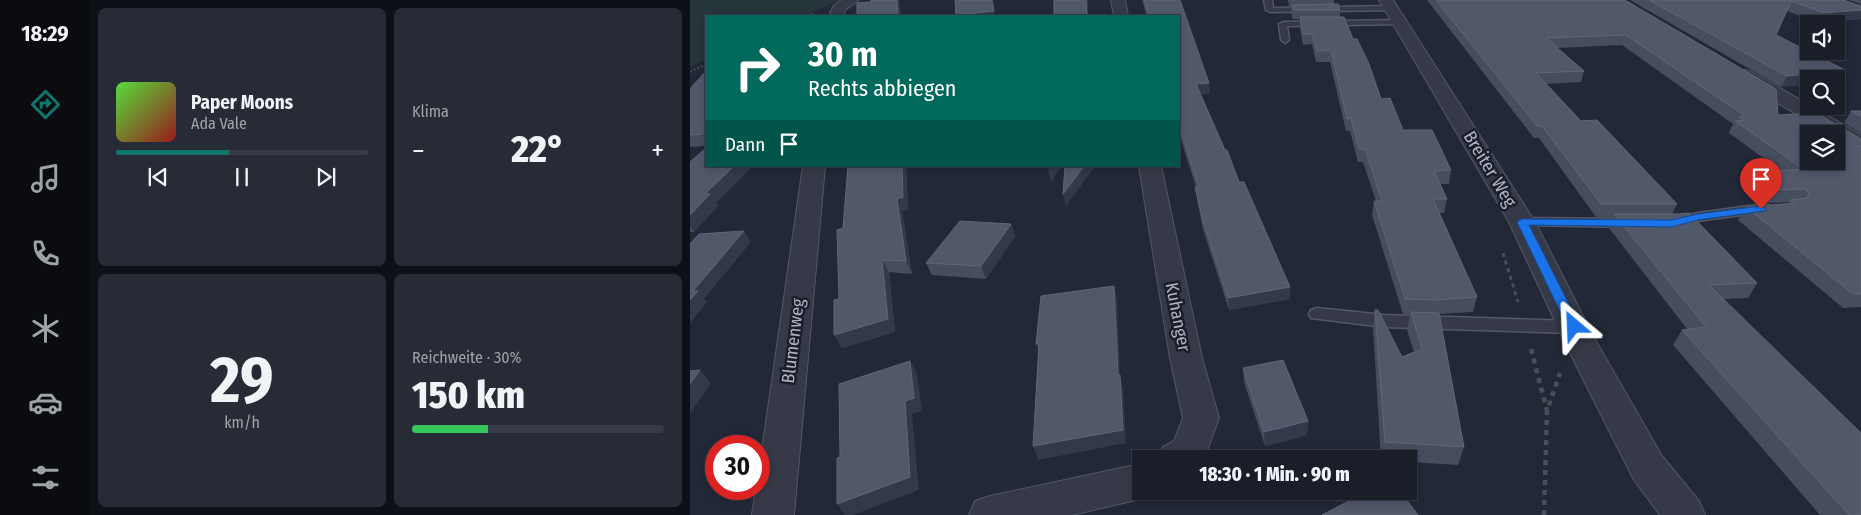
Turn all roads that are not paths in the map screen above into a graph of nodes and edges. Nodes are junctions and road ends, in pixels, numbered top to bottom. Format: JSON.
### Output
{"nodes":[{"id":1,"x":852,"y":0,"type":"edge"},
{"id":2,"x":1118,"y":0,"type":"edge"},
{"id":3,"x":1268,"y":0,"type":"edge"},
{"id":4,"x":1393,"y":10,"type":"edge"},
{"id":5,"x":836,"y":15,"type":"edge"},
{"id":6,"x":1121,"y":15,"type":"edge"},
{"id":7,"x":1285,"y":40,"type":"dead end"},
{"id":8,"x":1726,"y":64,"type":"edge"},
{"id":9,"x":1861,"y":144,"type":"edge"},
{"id":10,"x":814,"y":167,"type":"edge"},
{"id":11,"x":1150,"y":167,"type":"edge"},
{"id":12,"x":1773,"y":208,"type":"edge"},
{"id":13,"x":1522,"y":222,"type":"junction"},
{"id":14,"x":1641,"y":223,"type":"edge"},
{"id":15,"x":1661,"y":223,"type":"edge"},
{"id":16,"x":1317,"y":314,"type":"dead end"},
{"id":17,"x":1578,"y":337,"type":"junction"},
{"id":18,"x":1189,"y":450,"type":"edge"},
{"id":19,"x":1132,"y":483,"type":"edge"},
{"id":20,"x":773,"y":515,"type":"edge"},
{"id":21,"x":990,"y":515,"type":"edge"},
{"id":22,"x":1684,"y":515,"type":"edge"}],
"edges":[{"from":1,"to":5,"type":"street"},
{"from":2,"to":6,"type":"street"},
{"from":3,"to":4,"type":"lane"},
{"from":4,"to":7,"type":"lane"},
{"from":4,"to":13,"type":"street","name":"Breiter Weg"},
{"from":8,"to":9,"type":"street"},
{"from":10,"to":20,"type":"street","name":"Blumenweg"},
{"from":11,"to":18,"type":"street","name":"Kuhanger"},
{"from":12,"to":15,"type":"lane"},
{"from":13,"to":14,"type":"lane"},
{"from":13,"to":17,"type":"street","name":"Breiter Weg"},
{"from":16,"to":17,"type":"lane"},
{"from":17,"to":22,"type":"street","name":"Breiter Weg"},
{"from":19,"to":21,"type":"street"}]}
